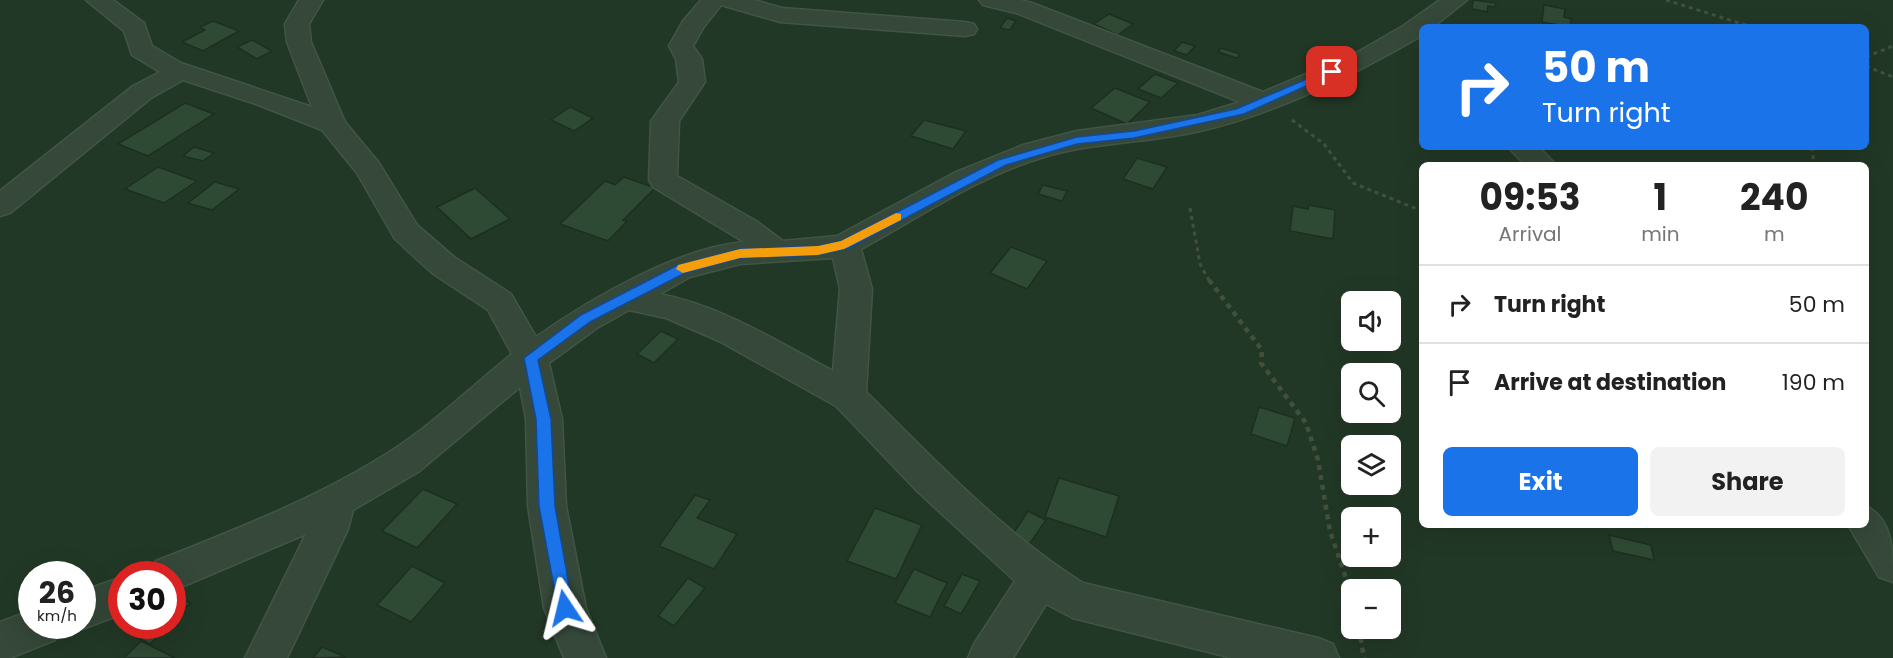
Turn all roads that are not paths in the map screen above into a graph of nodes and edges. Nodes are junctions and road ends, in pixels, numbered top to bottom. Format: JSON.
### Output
{"nodes":[{"id":1,"x":98,"y":0,"type":"edge"},
{"id":2,"x":311,"y":0,"type":"edge"},
{"id":3,"x":713,"y":0,"type":"edge"},
{"id":4,"x":728,"y":0,"type":"edge"},
{"id":5,"x":991,"y":0,"type":"edge"},
{"id":6,"x":1455,"y":0,"type":"edge"},
{"id":7,"x":1430,"y":24,"type":"edge"},
{"id":8,"x":965,"y":29,"type":"dead end"},
{"id":9,"x":1417,"y":37,"type":"edge"},
{"id":10,"x":180,"y":71,"type":"junction"},
{"id":11,"x":1263,"y":102,"type":"junction"},
{"id":12,"x":332,"y":124,"type":"junction"},
{"id":13,"x":1525,"y":150,"type":"edge"},
{"id":14,"x":1539,"y":162,"type":"edge"},
{"id":15,"x":0,"y":206,"type":"edge"},
{"id":16,"x":844,"y":245,"type":"junction"},
{"id":17,"x":775,"y":250,"type":"junction"},
{"id":18,"x":625,"y":298,"type":"junction"},
{"id":19,"x":531,"y":358,"type":"junction"},
{"id":20,"x":848,"y":396,"type":"junction"},
{"id":21,"x":336,"y":501,"type":"junction"},
{"id":22,"x":1869,"y":528,"type":"edge"},
{"id":23,"x":1893,"y":564,"type":"edge"},
{"id":24,"x":186,"y":567,"type":"edge"},
{"id":25,"x":1040,"y":578,"type":"junction"},
{"id":26,"x":18,"y":635,"type":"edge"},
{"id":27,"x":0,"y":642,"type":"edge"},
{"id":28,"x":266,"y":658,"type":"edge"},
{"id":29,"x":585,"y":658,"type":"edge"},
{"id":30,"x":989,"y":658,"type":"edge"},
{"id":31,"x":1318,"y":658,"type":"edge"}],
"edges":[{"from":1,"to":10,"type":"street"},
{"from":2,"to":12,"type":"street"},
{"from":3,"to":17,"type":"street"},
{"from":4,"to":8,"type":"street"},
{"from":5,"to":11,"type":"street"},
{"from":6,"to":7,"type":"street"},
{"from":9,"to":11,"type":"street"},
{"from":10,"to":12,"type":"street"},
{"from":10,"to":15,"type":"street"},
{"from":11,"to":16,"type":"street"},
{"from":12,"to":19,"type":"street"},
{"from":13,"to":14,"type":"street"},
{"from":16,"to":17,"type":"street"},
{"from":16,"to":20,"type":"street"},
{"from":17,"to":18,"type":"street"},
{"from":18,"to":19,"type":"street"},
{"from":18,"to":20,"type":"street"},
{"from":19,"to":21,"type":"street"},
{"from":19,"to":29,"type":"street"},
{"from":20,"to":25,"type":"street"},
{"from":21,"to":24,"type":"street"},
{"from":21,"to":28,"type":"street"},
{"from":22,"to":23,"type":"street"},
{"from":25,"to":30,"type":"street"},
{"from":25,"to":31,"type":"street"},
{"from":26,"to":27,"type":"street"}]}
